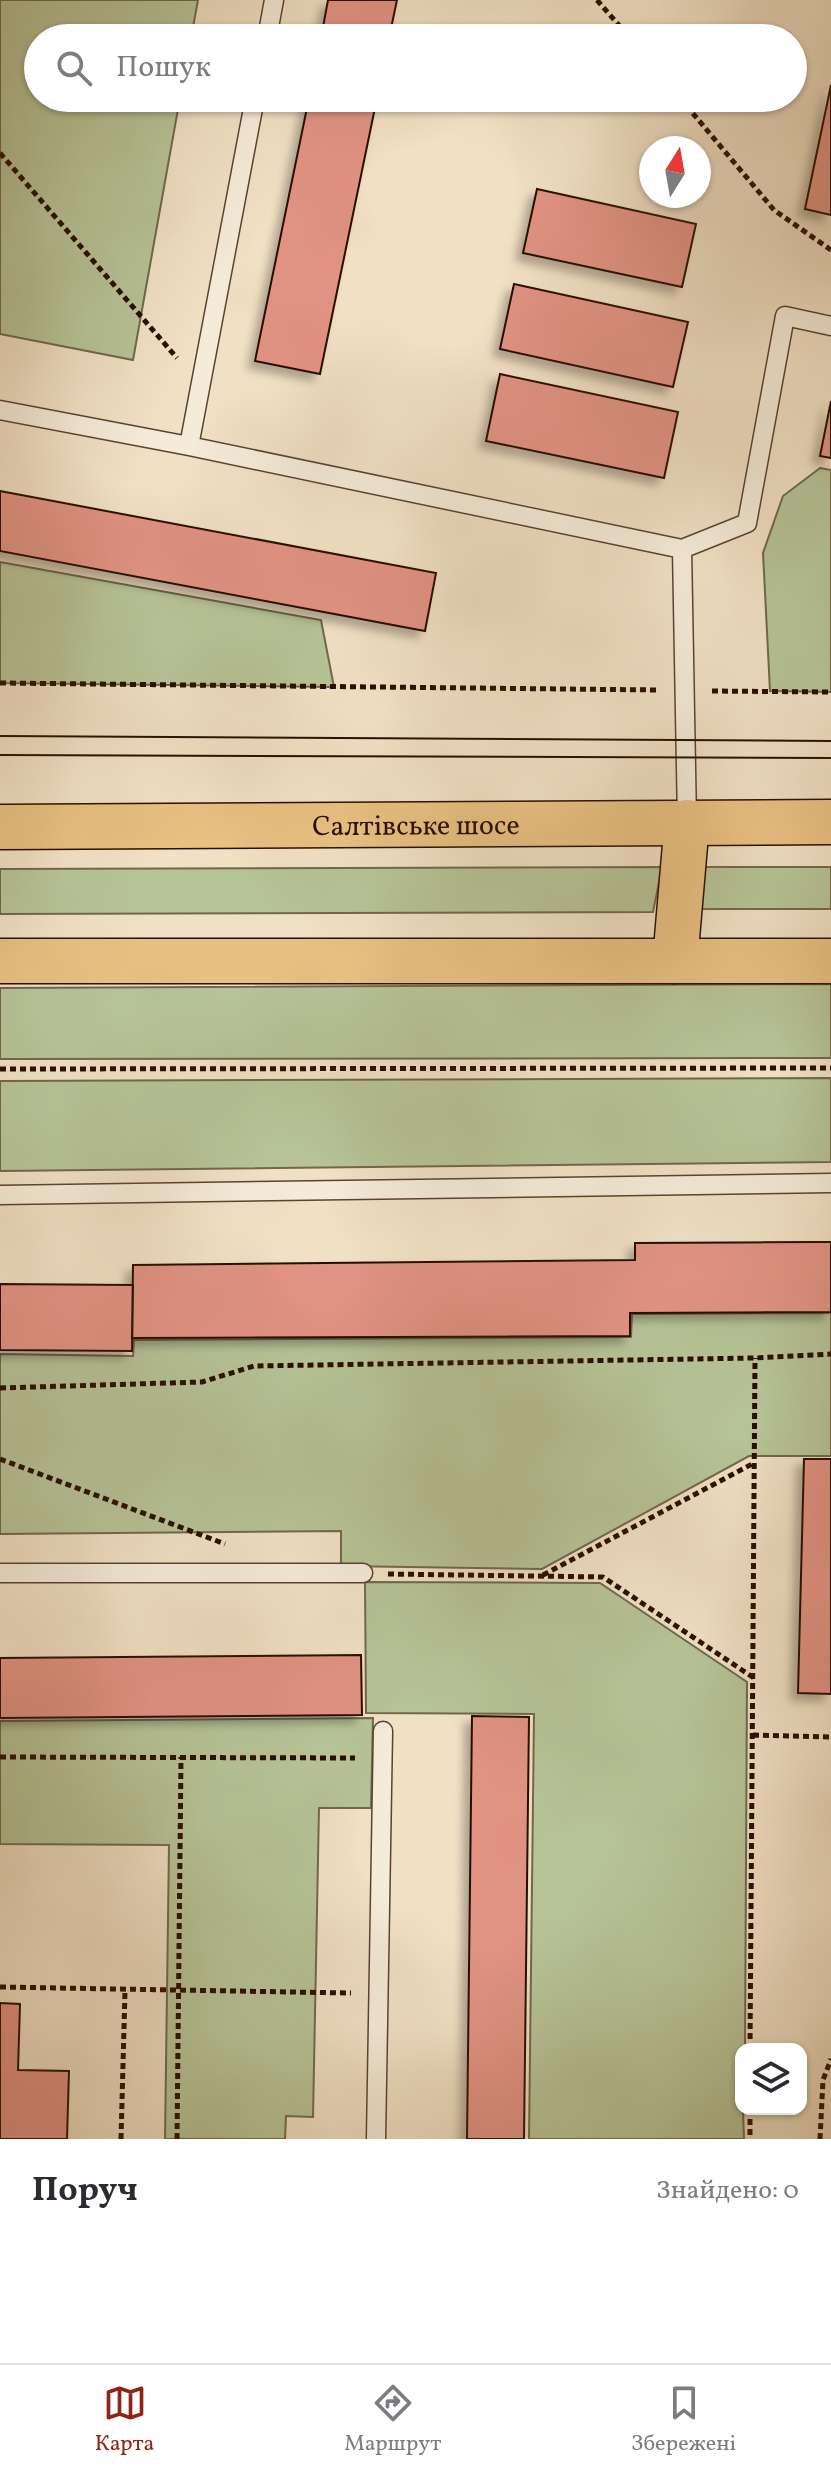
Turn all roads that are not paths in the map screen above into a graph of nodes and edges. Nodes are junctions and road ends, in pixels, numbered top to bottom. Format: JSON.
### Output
{"nodes":[{"id":1,"x":274,"y":0,"type":"edge"},
{"id":2,"x":270,"y":24,"type":"edge"},
{"id":3,"x":252,"y":112,"type":"edge"},
{"id":4,"x":831,"y":326,"type":"edge"},
{"id":5,"x":0,"y":410,"type":"edge"},
{"id":6,"x":189,"y":446,"type":"junction"},
{"id":7,"x":682,"y":549,"type":"junction"},
{"id":8,"x":687,"y":822,"type":"junction"},
{"id":9,"x":831,"y":822,"type":"edge"},
{"id":10,"x":0,"y":827,"type":"edge"},
{"id":11,"x":0,"y":961,"type":"edge"},
{"id":12,"x":675,"y":961,"type":"junction"},
{"id":13,"x":831,"y":961,"type":"edge"},
{"id":14,"x":831,"y":1183,"type":"edge"},
{"id":15,"x":0,"y":1195,"type":"edge"},
{"id":16,"x":0,"y":1573,"type":"edge"},
{"id":17,"x":363,"y":1573,"type":"road end"},
{"id":18,"x":383,"y":1731,"type":"dead end"},
{"id":19,"x":376,"y":2139,"type":"edge"}],
"edges":[{"from":1,"to":2,"type":"lane"},
{"from":3,"to":6,"type":"lane"},
{"from":4,"to":7,"type":"lane"},
{"from":5,"to":6,"type":"lane"},
{"from":6,"to":7,"type":"lane"},
{"from":7,"to":8,"type":"lane"},
{"from":8,"to":9,"type":"main road","name":"Салтівське шосе"},
{"from":8,"to":10,"type":"main road","name":"Салтівське шосе"},
{"from":8,"to":12,"type":"main road"},
{"from":11,"to":12,"type":"main road"},
{"from":12,"to":13,"type":"main road"},
{"from":14,"to":15,"type":"lane"},
{"from":16,"to":17,"type":"lane"},
{"from":18,"to":19,"type":"lane"}]}
